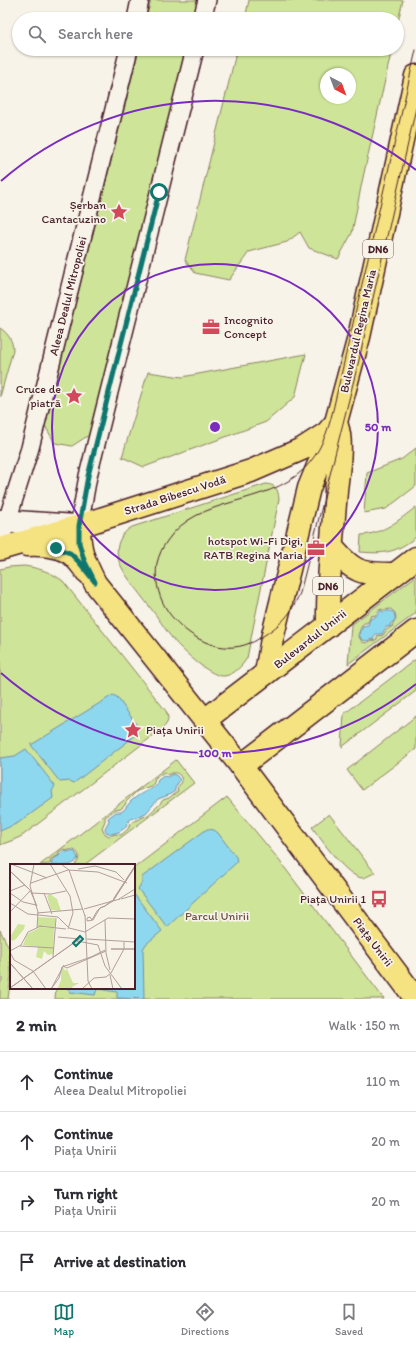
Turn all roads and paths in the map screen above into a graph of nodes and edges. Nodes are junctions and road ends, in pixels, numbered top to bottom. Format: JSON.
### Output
{"nodes":[{"id":1,"x":140,"y":0,"type":"edge"},
{"id":2,"x":207,"y":0,"type":"edge"},
{"id":3,"x":137,"y":12,"type":"edge"},
{"id":4,"x":204,"y":12,"type":"edge"},
{"id":5,"x":126,"y":56,"type":"edge"},
{"id":6,"x":193,"y":56,"type":"edge"},
{"id":7,"x":416,"y":76,"type":"edge"},
{"id":8,"x":410,"y":126,"type":"edge"},
{"id":9,"x":336,"y":422,"type":"junction"},
{"id":10,"x":79,"y":526,"type":"junction"},
{"id":11,"x":4,"y":536,"type":"edge"},
{"id":12,"x":332,"y":547,"type":"junction"},
{"id":13,"x":416,"y":558,"type":"edge"},
{"id":14,"x":396,"y":574,"type":"junction"},
{"id":15,"x":95,"y":582,"type":"junction"},
{"id":16,"x":328,"y":626,"type":"junction"},
{"id":17,"x":416,"y":631,"type":"edge"},
{"id":18,"x":266,"y":673,"type":"junction"},
{"id":19,"x":205,"y":720,"type":"junction"},
{"id":20,"x":240,"y":766,"type":"junction"},
{"id":21,"x":416,"y":999,"type":"edge"}],
"edges":[{"from":1,"to":3,"type":"street"},
{"from":2,"to":4,"type":"street"},
{"from":5,"to":11,"type":"street","name":"Aleea Dealul Mitropoliei"},
{"from":6,"to":10,"type":"street"},
{"from":7,"to":8,"type":"main road","name":"Bulevardul Regina Maria","number":"DN6"},
{"from":8,"to":9,"type":"main road","name":"Bulevardul Regina Maria","number":"DN6"},
{"from":9,"to":10,"type":"main road","name":"Strada Bibescu Vodă"},
{"from":9,"to":12,"type":"main road","number":"DN6"},
{"from":9,"to":18,"type":"main road","name":"Bulevardul Regina Maria"},
{"from":10,"to":11,"type":"main road"},
{"from":10,"to":15,"type":"main road","name":"Piața Unirii"},
{"from":11,"to":15,"type":"main road","name":"Piața Unirii"},
{"from":12,"to":14,"type":"main road","number":"DN6"},
{"from":12,"to":16,"type":"main road","number":"DN6"},
{"from":13,"to":14,"type":"main road","name":"Bulevardul Unirii"},
{"from":14,"to":16,"type":"main road","name":"Bulevardul Unirii"},
{"from":15,"to":19,"type":"main road","name":"Piața Unirii"},
{"from":16,"to":18,"type":"main road","name":"Bulevardul Unirii"},
{"from":17,"to":20,"type":"main road"},
{"from":18,"to":19,"type":"main road","name":"Bulevardul Unirii"},
{"from":19,"to":20,"type":"main road","name":"Piața Unirii"},
{"from":20,"to":21,"type":"main road","name":"Piața Unirii"}]}
